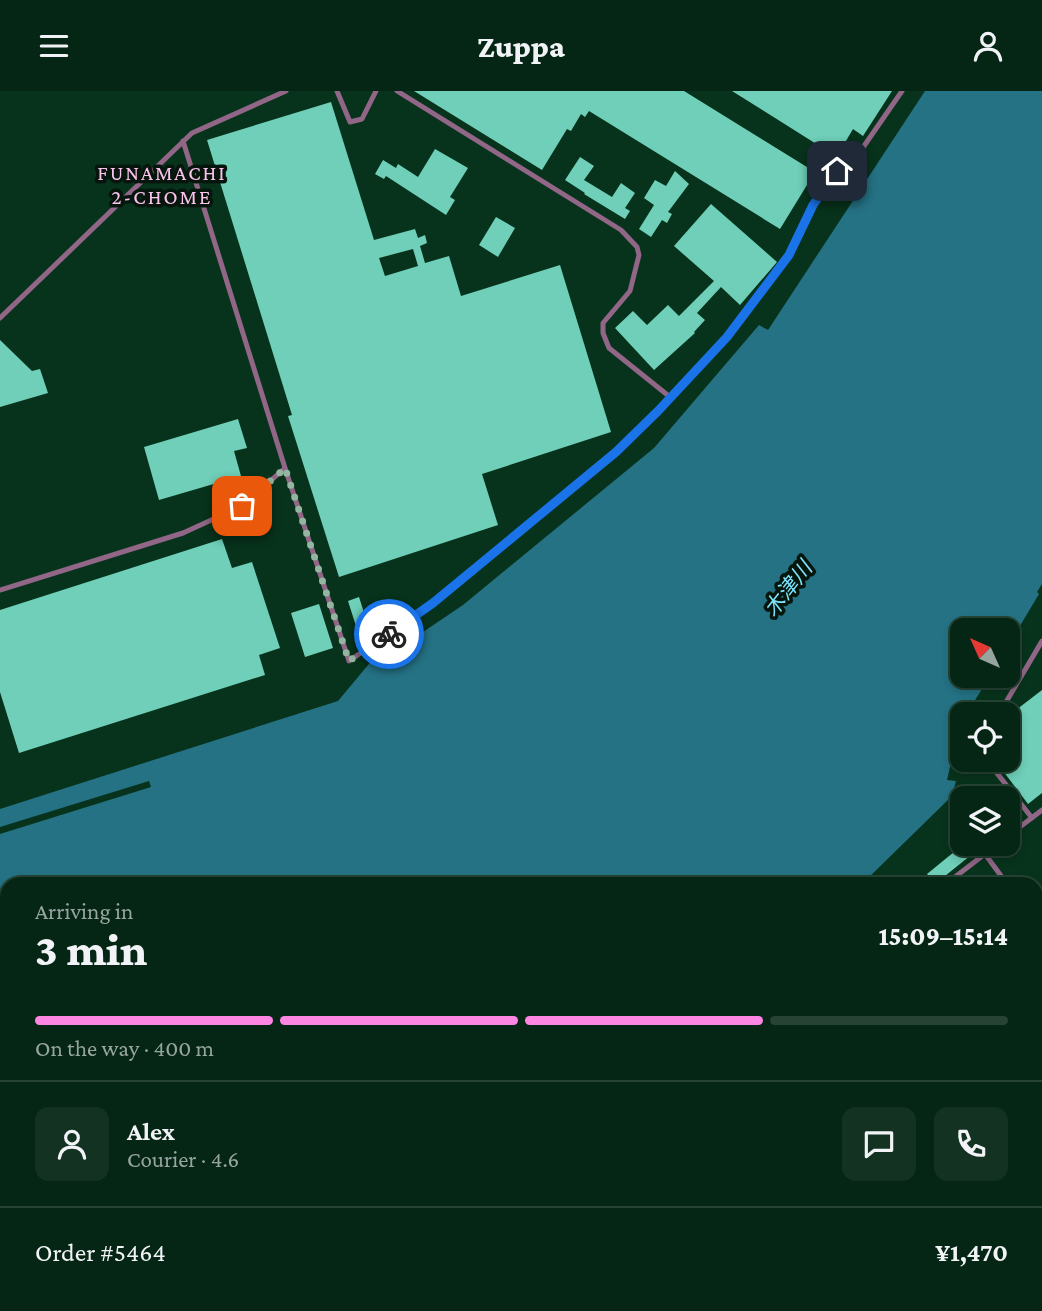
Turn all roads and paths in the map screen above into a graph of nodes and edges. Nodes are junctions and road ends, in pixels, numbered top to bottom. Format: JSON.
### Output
{"nodes":[{"id":1,"x":286,"y":91,"type":"edge"},
{"id":2,"x":337,"y":91,"type":"edge"},
{"id":3,"x":376,"y":91,"type":"edge"},
{"id":4,"x":397,"y":91,"type":"edge"},
{"id":5,"x":902,"y":91,"type":"edge"},
{"id":6,"x":183,"y":141,"type":"junction"},
{"id":7,"x":0,"y":318,"type":"edge"},
{"id":8,"x":670,"y":397,"type":"junction"},
{"id":9,"x":285,"y":468,"type":"junction"},
{"id":10,"x":0,"y":590,"type":"edge"},
{"id":11,"x":1042,"y":641,"type":"edge"},
{"id":12,"x":1006,"y":702,"type":"edge"},
{"id":13,"x":996,"y":772,"type":"edge"},
{"id":14,"x":1042,"y":810,"type":"edge"},
{"id":15,"x":1032,"y":818,"type":"junction"},
{"id":16,"x":1020,"y":827,"type":"edge"},
{"id":17,"x":982,"y":856,"type":"edge"},
{"id":18,"x":986,"y":856,"type":"edge"},
{"id":19,"x":955,"y":877,"type":"edge"},
{"id":20,"x":1002,"y":877,"type":"edge"}],
"edges":[{"from":1,"to":6,"type":"lane"},
{"from":2,"to":3,"type":"lane"},
{"from":4,"to":8,"type":"lane"},
{"from":5,"to":8,"type":"lane"},
{"from":6,"to":7,"type":"lane"},
{"from":6,"to":9,"type":"lane"},
{"from":8,"to":9,"type":"lane"},
{"from":9,"to":10,"type":"lane"},
{"from":11,"to":12,"type":"lane"},
{"from":13,"to":15,"type":"lane"},
{"from":14,"to":15,"type":"lane"},
{"from":15,"to":16,"type":"lane"},
{"from":17,"to":19,"type":"lane"},
{"from":18,"to":20,"type":"lane"}]}
